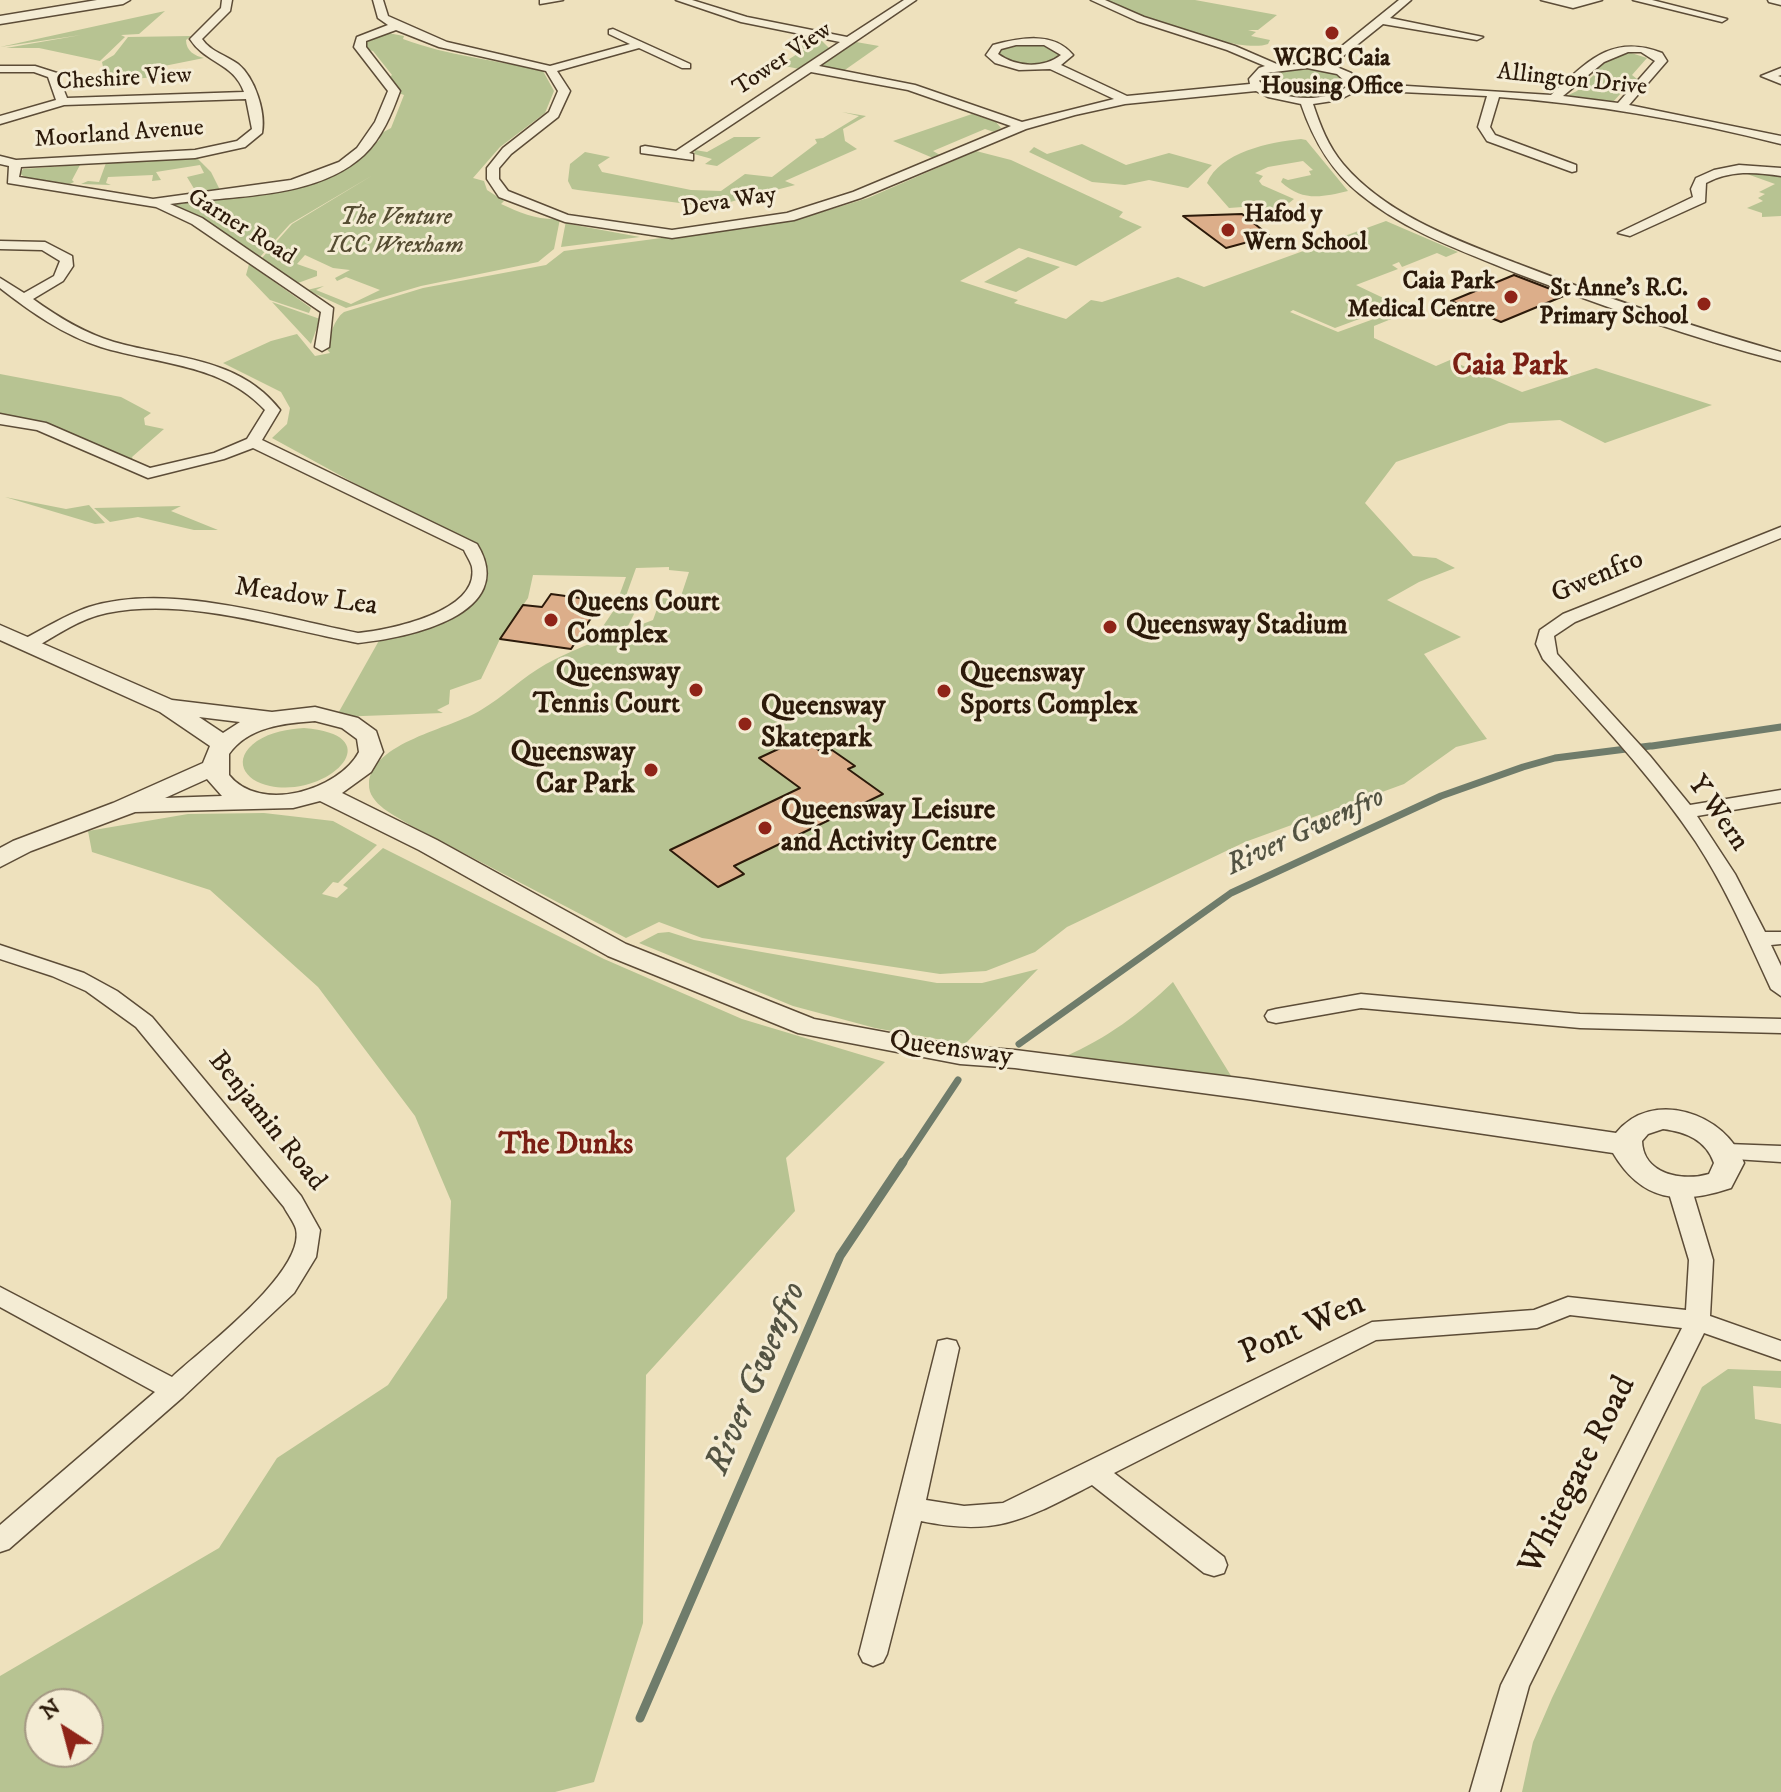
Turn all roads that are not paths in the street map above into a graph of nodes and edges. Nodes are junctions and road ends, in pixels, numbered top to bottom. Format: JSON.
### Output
{"nodes":[{"id":1,"x":123,"y":0,"type":"edge"},
{"id":2,"x":227,"y":0,"type":"edge"},
{"id":3,"x":378,"y":0,"type":"edge"},
{"id":4,"x":558,"y":0,"type":"edge"},
{"id":5,"x":681,"y":0,"type":"edge"},
{"id":6,"x":911,"y":0,"type":"edge"},
{"id":7,"x":1096,"y":0,"type":"edge"},
{"id":8,"x":1406,"y":0,"type":"edge"},
{"id":9,"x":1546,"y":0,"type":"edge"},
{"id":10,"x":1597,"y":0,"type":"edge"},
{"id":11,"x":1638,"y":0,"type":"edge"},
{"id":12,"x":1773,"y":0,"type":"edge"},
{"id":13,"x":544,"y":2,"type":"dead end"},
{"id":14,"x":1781,"y":2,"type":"edge"},
{"id":15,"x":1722,"y":19,"type":"dead end"},
{"id":16,"x":0,"y":20,"type":"edge"},
{"id":17,"x":1380,"y":20,"type":"junction"},
{"id":18,"x":395,"y":26,"type":"junction"},
{"id":19,"x":613,"y":32,"type":"dead end"},
{"id":20,"x":1477,"y":37,"type":"dead end"},
{"id":21,"x":849,"y":41,"type":"junction"},
{"id":22,"x":639,"y":45,"type":"junction"},
{"id":23,"x":1051,"y":65,"type":"junction"},
{"id":24,"x":686,"y":66,"type":"dead end"},
{"id":25,"x":1275,"y":67,"type":"junction"},
{"id":26,"x":1323,"y":67,"type":"junction"},
{"id":27,"x":810,"y":68,"type":"junction"},
{"id":28,"x":0,"y":69,"type":"edge"},
{"id":29,"x":550,"y":69,"type":"junction"},
{"id":30,"x":1781,"y":71,"type":"edge"},
{"id":31,"x":1781,"y":81,"type":"edge"},
{"id":32,"x":1355,"y":86,"type":"junction"},
{"id":33,"x":1256,"y":87,"type":"junction"},
{"id":34,"x":1494,"y":94,"type":"junction"},
{"id":35,"x":252,"y":95,"type":"junction"},
{"id":36,"x":1125,"y":100,"type":"junction"},
{"id":37,"x":1552,"y":100,"type":"junction"},
{"id":38,"x":1306,"y":101,"type":"junction"},
{"id":39,"x":63,"y":102,"type":"junction"},
{"id":40,"x":1620,"y":108,"type":"junction"},
{"id":41,"x":0,"y":120,"type":"edge"},
{"id":42,"x":1022,"y":126,"type":"junction"},
{"id":43,"x":1781,"y":140,"type":"edge"},
{"id":44,"x":645,"y":150,"type":"dead end"},
{"id":45,"x":678,"y":155,"type":"junction"},
{"id":46,"x":697,"y":159,"type":"dead end"},
{"id":47,"x":0,"y":160,"type":"edge"},
{"id":48,"x":16,"y":164,"type":"junction"},
{"id":49,"x":1781,"y":172,"type":"edge"},
{"id":50,"x":1558,"y":174,"type":"dead end"},
{"id":51,"x":153,"y":203,"type":"junction"},
{"id":52,"x":1640,"y":238,"type":"dead end"},
{"id":53,"x":0,"y":245,"type":"edge"},
{"id":54,"x":0,"y":282,"type":"edge"},
{"id":55,"x":23,"y":299,"type":"junction"},
{"id":56,"x":322,"y":347,"type":"dead end"},
{"id":57,"x":1781,"y":357,"type":"edge"},
{"id":58,"x":0,"y":419,"type":"edge"},
{"id":59,"x":253,"y":442,"type":"junction"},
{"id":60,"x":1781,"y":532,"type":"edge"},
{"id":61,"x":0,"y":632,"type":"edge"},
{"id":62,"x":28,"y":644,"type":"junction"},
{"id":63,"x":168,"y":707,"type":"junction"},
{"id":64,"x":270,"y":719,"type":"junction"},
{"id":65,"x":218,"y":755,"type":"junction"},
{"id":66,"x":1644,"y":761,"type":"joint"},
{"id":67,"x":325,"y":794,"type":"junction"},
{"id":68,"x":1781,"y":796,"type":"edge"},
{"id":69,"x":260,"y":801,"type":"junction"},
{"id":70,"x":122,"y":808,"type":"junction"},
{"id":71,"x":1684,"y":812,"type":"junction"},
{"id":72,"x":0,"y":859,"type":"edge"},
{"id":73,"x":1781,"y":938,"type":"edge"},
{"id":74,"x":1758,"y":939,"type":"junction"},
{"id":75,"x":0,"y":952,"type":"edge"},
{"id":76,"x":1781,"y":989,"type":"edge"},
{"id":77,"x":1276,"y":1016,"type":"dead end"},
{"id":78,"x":1781,"y":1026,"type":"edge"},
{"id":79,"x":1625,"y":1145,"type":"junction"},
{"id":80,"x":1727,"y":1152,"type":"junction"},
{"id":81,"x":1781,"y":1154,"type":"edge"},
{"id":82,"x":1680,"y":1190,"type":"junction"},
{"id":83,"x":0,"y":1296,"type":"edge"},
{"id":84,"x":1698,"y":1321,"type":"junction"},
{"id":85,"x":947,"y":1348,"type":"dead end"},
{"id":86,"x":1781,"y":1351,"type":"edge"},
{"id":87,"x":174,"y":1390,"type":"junction"},
{"id":88,"x":1095,"y":1473,"type":"junction"},
{"id":89,"x":911,"y":1508,"type":"junction"},
{"id":90,"x":0,"y":1541,"type":"edge"},
{"id":91,"x":1214,"y":1565,"type":"dead end"},
{"id":92,"x":873,"y":1654,"type":"dead end"},
{"id":93,"x":1485,"y":1792,"type":"edge"}],
"edges":[{"from":1,"to":16,"type":"street"},
{"from":2,"to":35,"type":"street"},
{"from":3,"to":18,"type":"street"},
{"from":4,"to":13,"type":"street"},
{"from":5,"to":21,"type":"street"},
{"from":6,"to":21,"type":"street","name":"Tower View"},
{"from":7,"to":25,"type":"street"},
{"from":8,"to":17,"type":"street"},
{"from":9,"to":10,"type":"street"},
{"from":11,"to":15,"type":"street"},
{"from":12,"to":14,"type":"street"},
{"from":17,"to":20,"type":"street"},
{"from":17,"to":26,"type":"street"},
{"from":18,"to":29,"type":"street"},
{"from":18,"to":51,"type":"street"},
{"from":19,"to":22,"type":"street"},
{"from":21,"to":27,"type":"street","name":"Tower View"},
{"from":22,"to":24,"type":"street"},
{"from":22,"to":29,"type":"street"},
{"from":23,"to":23,"type":"street"},
{"from":23,"to":36,"type":"street"},
{"from":25,"to":26,"type":"street"},
{"from":25,"to":33,"type":"street"},
{"from":26,"to":32,"type":"street"},
{"from":27,"to":42,"type":"street"},
{"from":27,"to":45,"type":"street","name":"Tower View"},
{"from":28,"to":39,"type":"street"},
{"from":29,"to":42,"type":"street","name":"Deva Way"},
{"from":30,"to":31,"type":"street"},
{"from":32,"to":34,"type":"street","name":"Allington Drive"},
{"from":32,"to":38,"type":"street"},
{"from":33,"to":36,"type":"street","name":"Deva Way"},
{"from":33,"to":38,"type":"street"},
{"from":34,"to":37,"type":"street","name":"Allington Drive"},
{"from":34,"to":50,"type":"street"},
{"from":35,"to":39,"type":"street","name":"Cheshire View"},
{"from":35,"to":48,"type":"street","name":"Moorland Avenue"},
{"from":36,"to":42,"type":"street","name":"Deva Way"},
{"from":37,"to":40,"type":"street","name":"Allington Drive"},
{"from":37,"to":40,"type":"street"},
{"from":38,"to":57,"type":"street"},
{"from":39,"to":41,"type":"street","name":"Cheshire View"},
{"from":40,"to":43,"type":"street","name":"Allington Drive"},
{"from":44,"to":45,"type":"street"},
{"from":45,"to":46,"type":"street"},
{"from":47,"to":48,"type":"street","name":"Moorland Avenue"},
{"from":48,"to":51,"type":"street","name":"Garner Road"},
{"from":49,"to":52,"type":"street"},
{"from":51,"to":56,"type":"street","name":"Garner Road"},
{"from":53,"to":55,"type":"street"},
{"from":54,"to":55,"type":"street"},
{"from":55,"to":59,"type":"street"},
{"from":58,"to":59,"type":"street"},
{"from":59,"to":62,"type":"street","name":"Meadow Lea"},
{"from":60,"to":66,"type":"street","name":"Gwenfro"},
{"from":61,"to":62,"type":"street"},
{"from":62,"to":63,"type":"street"},
{"from":63,"to":64,"type":"street"},
{"from":63,"to":65,"type":"street"},
{"from":64,"to":65,"type":"street"},
{"from":64,"to":67,"type":"street"},
{"from":65,"to":69,"type":"street"},
{"from":65,"to":70,"type":"street"},
{"from":66,"to":71,"type":"street","name":"Y Wern"},
{"from":67,"to":69,"type":"street"},
{"from":67,"to":79,"type":"street","name":"Queensway"},
{"from":68,"to":71,"type":"street"},
{"from":69,"to":70,"type":"street"},
{"from":70,"to":72,"type":"street"},
{"from":71,"to":74,"type":"street","name":"Y Wern"},
{"from":73,"to":74,"type":"street"},
{"from":74,"to":76,"type":"street","name":"Y Wern"},
{"from":75,"to":87,"type":"street","name":"Benjamin Road"},
{"from":77,"to":78,"type":"street"},
{"from":79,"to":80,"type":"street"},
{"from":79,"to":82,"type":"street"},
{"from":80,"to":81,"type":"street"},
{"from":80,"to":82,"type":"street"},
{"from":82,"to":84,"type":"street","name":"Whitegate Road"},
{"from":83,"to":87,"type":"street"},
{"from":84,"to":86,"type":"street","name":"Pont Wen"},
{"from":84,"to":88,"type":"street","name":"Pont Wen"},
{"from":84,"to":93,"type":"street","name":"Whitegate Road"},
{"from":85,"to":89,"type":"street"},
{"from":87,"to":90,"type":"street","name":"Benjamin Road"},
{"from":88,"to":89,"type":"street","name":"Pont Wen"},
{"from":88,"to":91,"type":"street"},
{"from":89,"to":92,"type":"street"}]}
